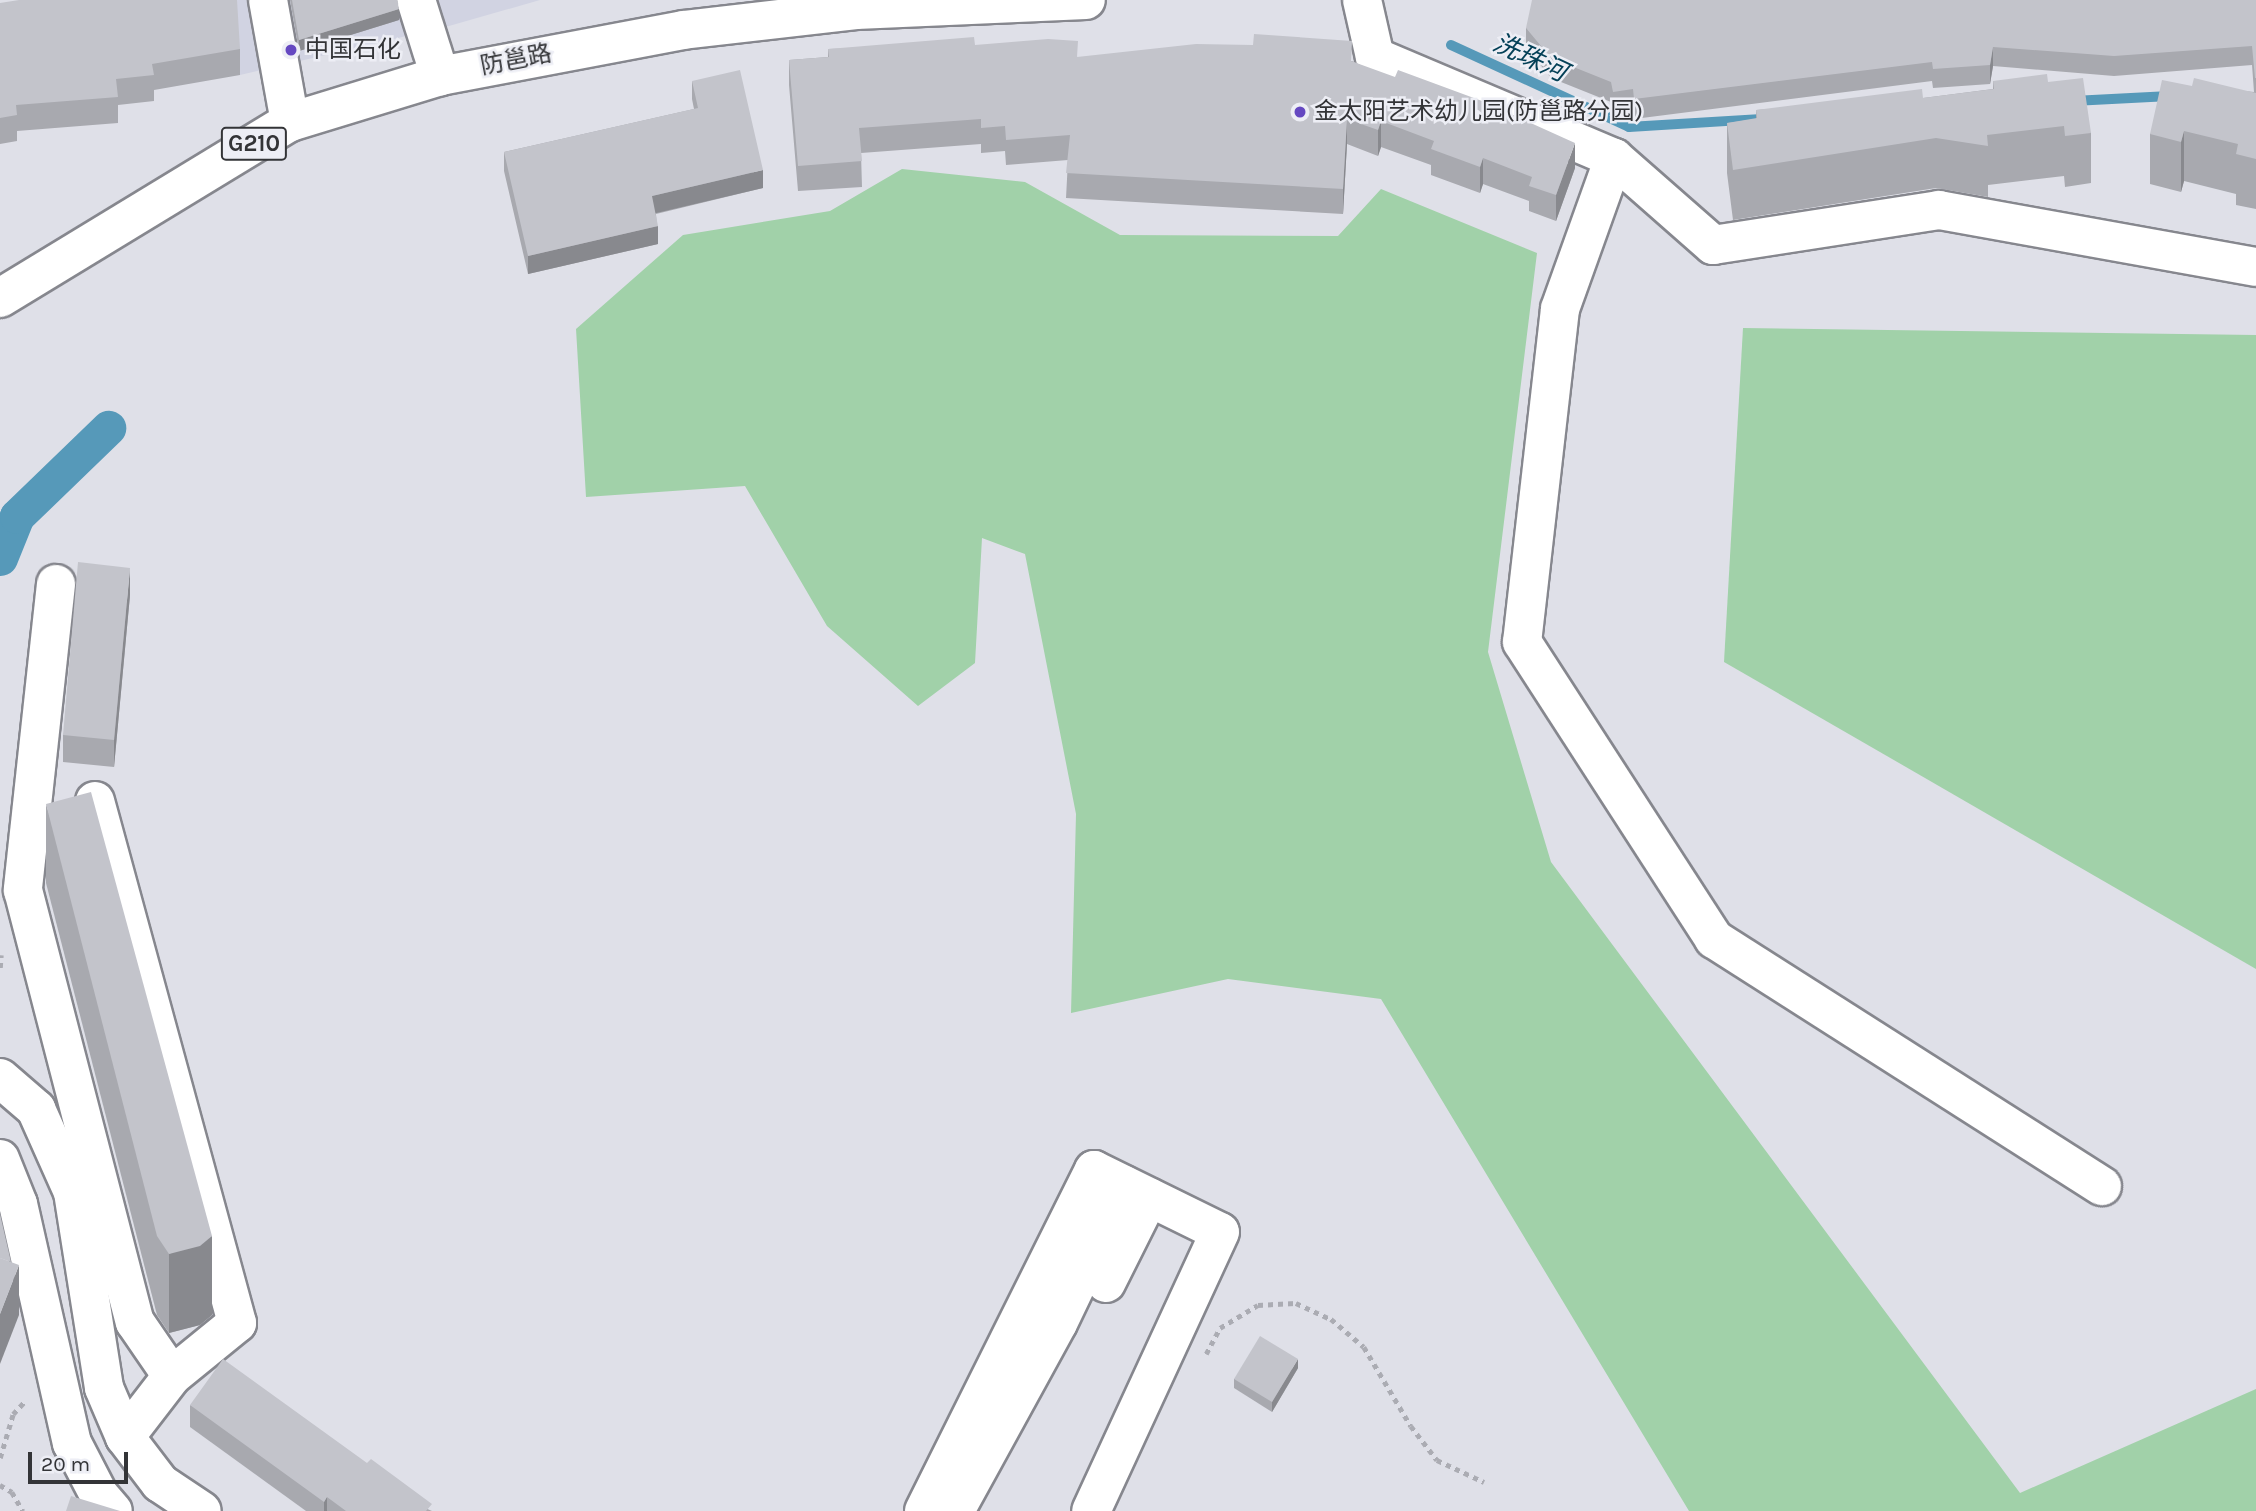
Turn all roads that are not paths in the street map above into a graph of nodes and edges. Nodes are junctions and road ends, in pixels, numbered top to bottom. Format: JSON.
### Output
{"nodes":[{"id":1,"x":268,"y":0,"type":"edge"},
{"id":2,"x":416,"y":0,"type":"edge"},
{"id":3,"x":1086,"y":0,"type":"edge"},
{"id":4,"x":1362,"y":0,"type":"edge"},
{"id":5,"x":440,"y":76,"type":"junction"},
{"id":6,"x":290,"y":122,"type":"junction"},
{"id":7,"x":1614,"y":158,"type":"junction"},
{"id":8,"x":2256,"y":267,"type":"edge"},
{"id":9,"x":0,"y":298,"type":"edge"},
{"id":10,"x":56,"y":584,"type":"dead end"},
{"id":11,"x":95,"y":801,"type":"edge"},
{"id":12,"x":0,"y":1078,"type":"edge"},
{"id":13,"x":0,"y":1159,"type":"edge"},
{"id":14,"x":2102,"y":1186,"type":"dead end"},
{"id":15,"x":1137,"y":1191,"type":"junction"},
{"id":16,"x":1220,"y":1232,"type":"junction"},
{"id":17,"x":172,"y":1376,"type":"junction"},
{"id":18,"x":125,"y":1437,"type":"junction"},
{"id":19,"x":113,"y":1511,"type":"edge"},
{"id":20,"x":202,"y":1511,"type":"edge"},
{"id":21,"x":924,"y":1511,"type":"edge"},
{"id":22,"x":955,"y":1511,"type":"edge"},
{"id":23,"x":976,"y":1511,"type":"edge"},
{"id":24,"x":1063,"y":1511,"type":"edge"},
{"id":25,"x":1091,"y":1511,"type":"edge"}],
"edges":[{"from":1,"to":6,"type":"main road"},
{"from":2,"to":5,"type":"main road"},
{"from":3,"to":5,"type":"main road","name":"防邕路","number":"G210"},
{"from":4,"to":7,"type":"main road"},
{"from":5,"to":6,"type":"main road","name":"防邕路","number":"G210"},
{"from":6,"to":9,"type":"main road","name":"防邕路","number":"G210"},
{"from":7,"to":8,"type":"main road"},
{"from":7,"to":14,"type":"main road"},
{"from":10,"to":17,"type":"main road"},
{"from":11,"to":17,"type":"main road"},
{"from":12,"to":18,"type":"main road"},
{"from":13,"to":19,"type":"main road"},
{"from":15,"to":16,"type":"main road"},
{"from":15,"to":21,"type":"main road"},
{"from":15,"to":22,"type":"main road"},
{"from":15,"to":23,"type":"main road"},
{"from":16,"to":24,"type":"main road"},
{"from":16,"to":25,"type":"main road"},
{"from":17,"to":18,"type":"main road"},
{"from":18,"to":20,"type":"main road"}]}
